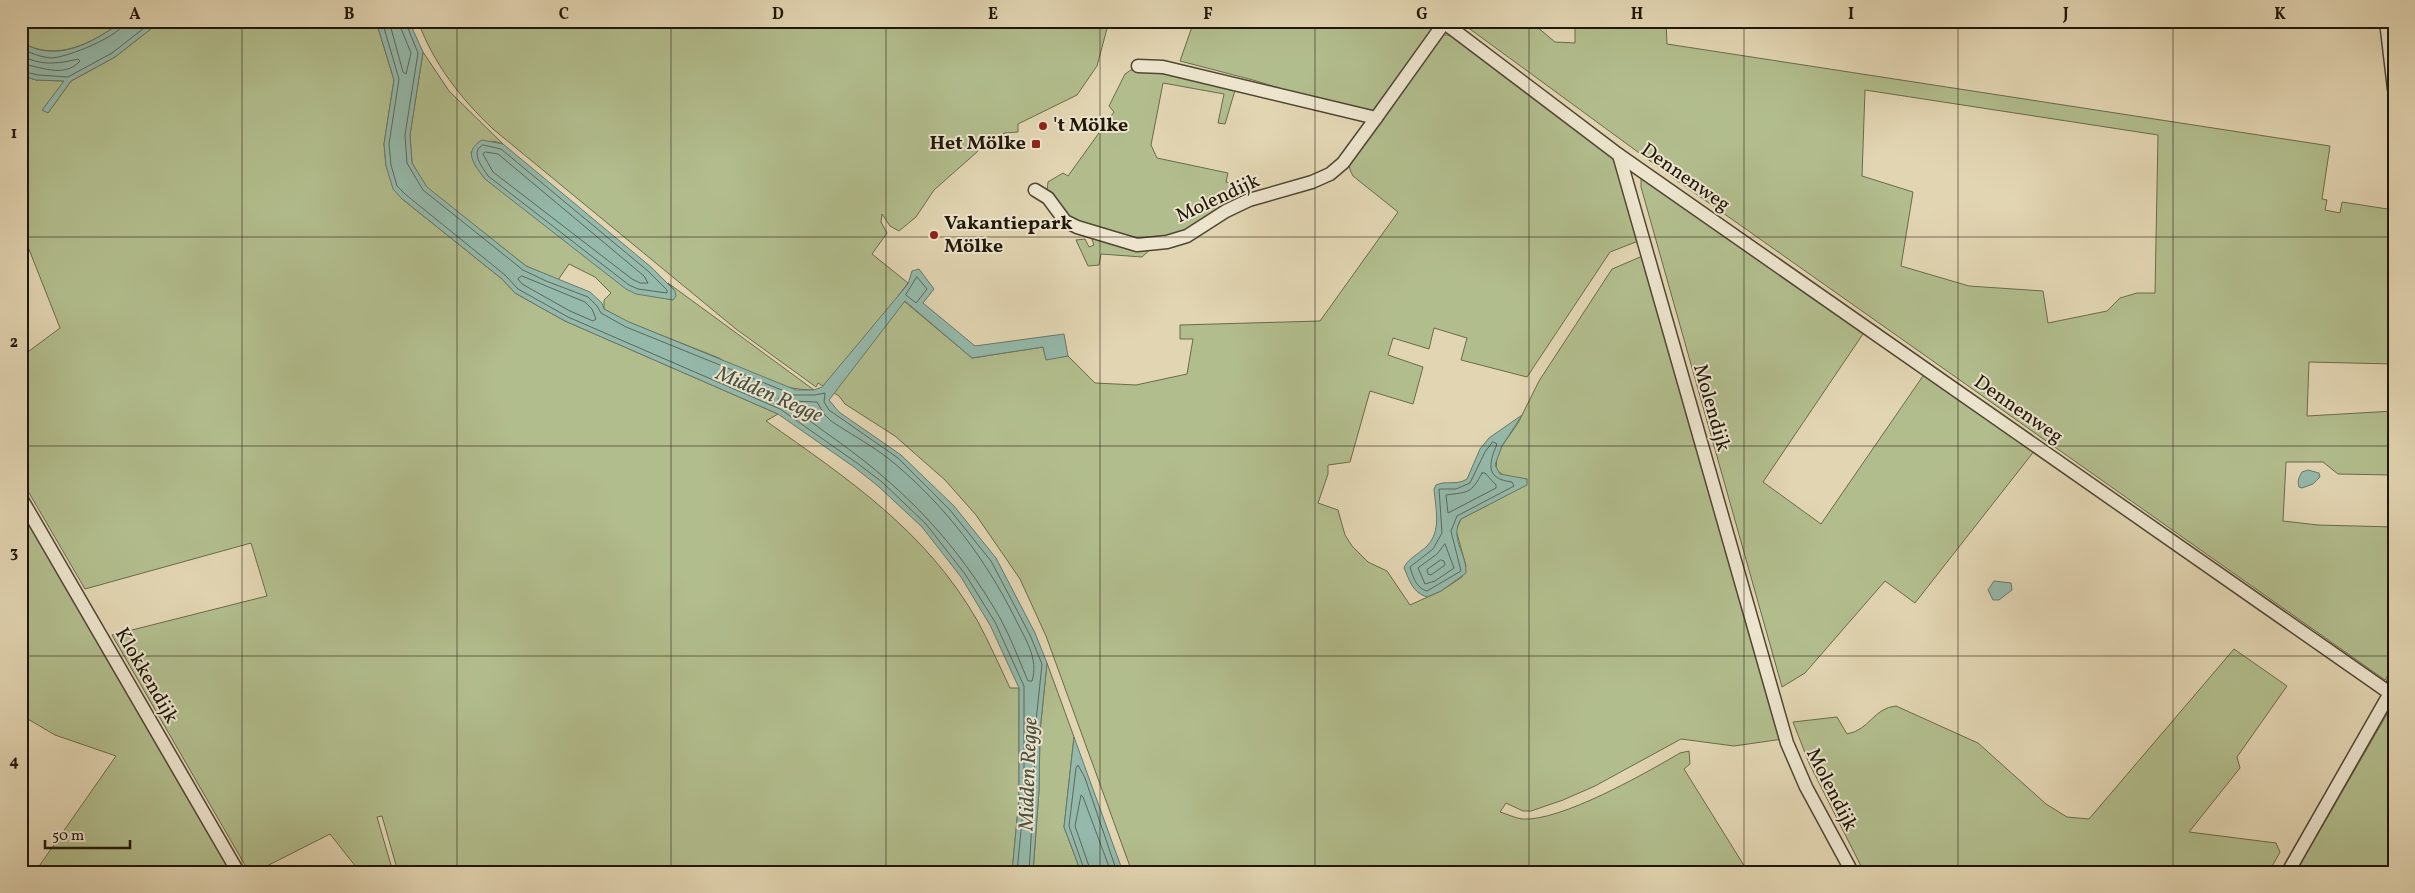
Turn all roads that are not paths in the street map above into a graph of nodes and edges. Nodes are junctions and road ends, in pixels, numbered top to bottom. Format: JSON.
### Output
{"nodes":[{"id":1,"x":2386,"y":21,"type":"edge"},
{"id":2,"x":1443,"y":22,"type":"edge"},
{"id":3,"x":1138,"y":66,"type":"dead end"},
{"id":4,"x":2394,"y":89,"type":"edge"},
{"id":5,"x":1376,"y":118,"type":"junction"},
{"id":6,"x":1619,"y":155,"type":"junction"},
{"id":7,"x":1035,"y":190,"type":"dead end"},
{"id":8,"x":21,"y":498,"type":"edge"},
{"id":9,"x":2392,"y":690,"type":"edge"},
{"id":10,"x":238,"y":872,"type":"edge"},
{"id":11,"x":1852,"y":872,"type":"edge"},
{"id":12,"x":2288,"y":872,"type":"edge"}],
"edges":[{"from":1,"to":4,"type":"street"},
{"from":2,"to":5,"type":"street","name":"Molendijk"},
{"from":2,"to":6,"type":"street","name":"Molendijk"},
{"from":3,"to":5,"type":"street"},
{"from":5,"to":7,"type":"street","name":"Molendijk"},
{"from":6,"to":9,"type":"street","name":"Dennenweg"},
{"from":6,"to":11,"type":"street","name":"Molendijk"},
{"from":8,"to":10,"type":"street","name":"Klokkendijk"},
{"from":9,"to":12,"type":"street"}]}
